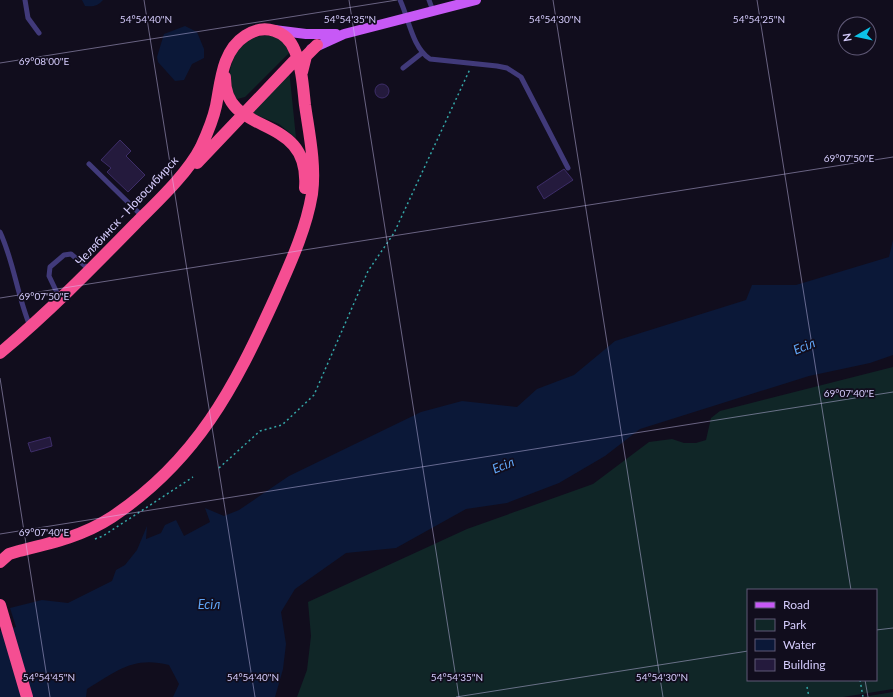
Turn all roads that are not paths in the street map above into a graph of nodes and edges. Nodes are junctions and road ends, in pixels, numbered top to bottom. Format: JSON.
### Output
{"nodes":[{"id":1,"x":25,"y":0,"type":"edge"},
{"id":2,"x":400,"y":0,"type":"edge"},
{"id":3,"x":429,"y":0,"type":"edge"},
{"id":4,"x":476,"y":0,"type":"edge"},
{"id":5,"x":433,"y":11,"type":"junction"},
{"id":6,"x":407,"y":16,"type":"junction"},
{"id":7,"x":274,"y":30,"type":"junction"},
{"id":8,"x":39,"y":33,"type":"dead end"},
{"id":9,"x":344,"y":34,"type":"junction"},
{"id":10,"x":317,"y":45,"type":"junction"},
{"id":11,"x":422,"y":53,"type":"junction"},
{"id":12,"x":297,"y":58,"type":"junction"},
{"id":13,"x":226,"y":61,"type":"junction"},
{"id":14,"x":403,"y":68,"type":"dead end"},
{"id":15,"x":303,"y":85,"type":"junction"},
{"id":16,"x":227,"y":95,"type":"junction"},
{"id":17,"x":262,"y":95,"type":"junction"},
{"id":18,"x":243,"y":115,"type":"junction"},
{"id":19,"x":90,"y":164,"type":"dead end"},
{"id":20,"x":568,"y":168,"type":"dead end"},
{"id":21,"x":153,"y":206,"type":"junction"},
{"id":22,"x":142,"y":217,"type":"junction"},
{"id":23,"x":0,"y":232,"type":"edge"},
{"id":24,"x":91,"y":270,"type":"junction"},
{"id":25,"x":60,"y":300,"type":"junction"},
{"id":26,"x":30,"y":327,"type":"junction"},
{"id":27,"x":0,"y":354,"type":"edge"},
{"id":28,"x":193,"y":445,"type":"junction"},
{"id":29,"x":0,"y":562,"type":"edge"},
{"id":30,"x":0,"y":605,"type":"edge"},
{"id":31,"x":27,"y":697,"type":"edge"}],
"edges":[{"from":1,"to":8,"type":"lane"},
{"from":2,"to":6,"type":"lane"},
{"from":3,"to":5,"type":"lane"},
{"from":4,"to":5,"type":"main road"},
{"from":5,"to":6,"type":"main road"},
{"from":6,"to":9,"type":"main road"},
{"from":6,"to":11,"type":"lane"},
{"from":7,"to":9,"type":"main road"},
{"from":7,"to":12,"type":"highway"},
{"from":7,"to":13,"type":"highway","name":"Челябинск - Новосибирск"},
{"from":9,"to":10,"type":"main road"},
{"from":10,"to":12,"type":"main road"},
{"from":10,"to":15,"type":"highway"},
{"from":11,"to":14,"type":"lane"},
{"from":11,"to":20,"type":"lane"},
{"from":12,"to":15,"type":"highway"},
{"from":12,"to":17,"type":"highway"},
{"from":13,"to":16,"type":"highway"},
{"from":13,"to":21,"type":"highway","name":"Челябинск - Новосибирск"},
{"from":15,"to":28,"type":"highway"},
{"from":16,"to":17,"type":"highway"},
{"from":16,"to":18,"type":"highway"},
{"from":17,"to":18,"type":"highway"},
{"from":18,"to":21,"type":"highway"},
{"from":18,"to":28,"type":"highway"},
{"from":19,"to":22,"type":"lane"},
{"from":21,"to":22,"type":"highway","name":"Челябинск - Новосибирск"},
{"from":22,"to":24,"type":"highway","name":"Челябинск - Новосибирск"},
{"from":23,"to":26,"type":"lane"},
{"from":24,"to":25,"type":"highway","name":"Челябинск - Новосибирск"},
{"from":24,"to":25,"type":"lane"},
{"from":25,"to":26,"type":"highway","name":"Челябинск - Новосибирск"},
{"from":26,"to":27,"type":"highway","name":"Челябинск - Новосибирск"},
{"from":28,"to":29,"type":"highway"},
{"from":30,"to":31,"type":"highway"}]}
